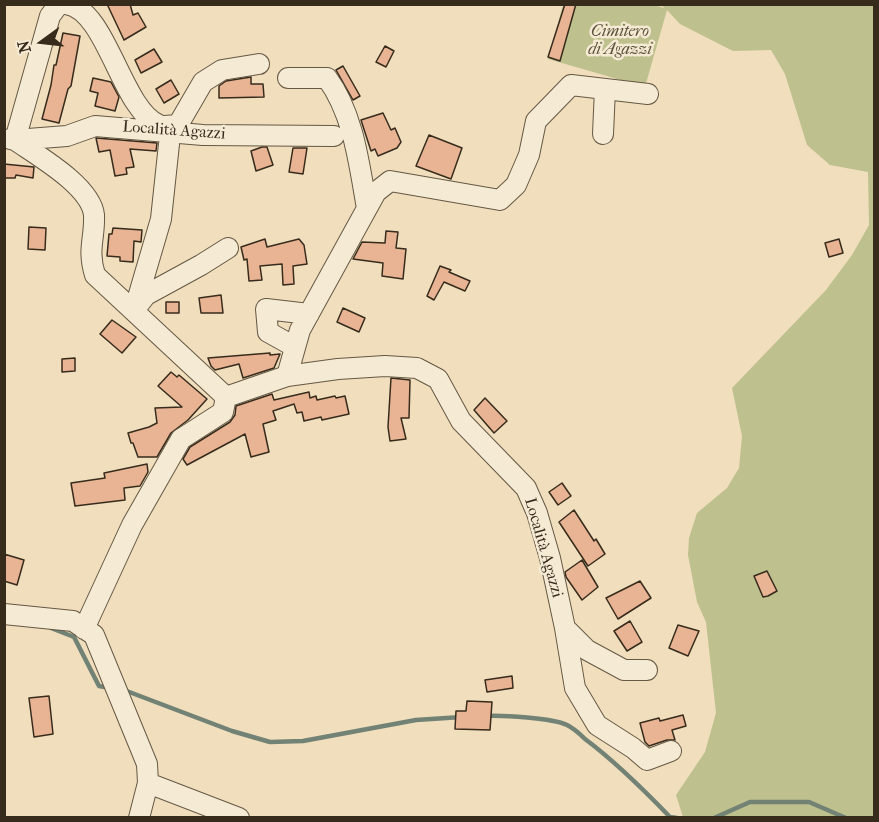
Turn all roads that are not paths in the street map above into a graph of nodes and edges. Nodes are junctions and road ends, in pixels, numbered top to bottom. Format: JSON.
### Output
{"nodes":[{"id":1,"x":59,"y":4,"type":"edge"},
{"id":2,"x":66,"y":4,"type":"edge"},
{"id":3,"x":259,"y":64,"type":"dead end"},
{"id":4,"x":288,"y":78,"type":"dead end"},
{"id":5,"x":605,"y":89,"type":"junction"},
{"id":6,"x":648,"y":94,"type":"dead end"},
{"id":7,"x":603,"y":134,"type":"dead end"},
{"id":8,"x":334,"y":136,"type":"dead end"},
{"id":9,"x":173,"y":138,"type":"junction"},
{"id":10,"x":10,"y":139,"type":"edge"},
{"id":11,"x":367,"y":208,"type":"junction"},
{"id":12,"x":228,"y":248,"type":"dead end"},
{"id":13,"x":164,"y":253,"type":"dead end"},
{"id":14,"x":134,"y":311,"type":"junction"},
{"id":15,"x":309,"y":314,"type":"junction"},
{"id":16,"x":295,"y":347,"type":"junction"},
{"id":17,"x":286,"y":376,"type":"junction"},
{"id":18,"x":226,"y":397,"type":"junction"},
{"id":19,"x":4,"y":614,"type":"edge"},
{"id":20,"x":564,"y":627,"type":"junction"},
{"id":21,"x":84,"y":628,"type":"junction"},
{"id":22,"x":647,"y":670,"type":"dead end"},
{"id":23,"x":671,"y":751,"type":"dead end"},
{"id":24,"x":148,"y":783,"type":"junction"},
{"id":25,"x":139,"y":818,"type":"edge"},
{"id":26,"x":239,"y":818,"type":"edge"}],
"edges":[{"from":1,"to":10,"type":"street"},
{"from":2,"to":3,"type":"street","name":"Località Agazzi"},
{"from":4,"to":11,"type":"street"},
{"from":5,"to":6,"type":"street"},
{"from":5,"to":7,"type":"street"},
{"from":5,"to":11,"type":"street"},
{"from":8,"to":9,"type":"street","name":"Località Agazzi"},
{"from":9,"to":10,"type":"street","name":"Località Agazzi"},
{"from":9,"to":13,"type":"street"},
{"from":9,"to":14,"type":"street"},
{"from":10,"to":14,"type":"street"},
{"from":11,"to":15,"type":"street"},
{"from":12,"to":14,"type":"street"},
{"from":14,"to":18,"type":"street"},
{"from":15,"to":16,"type":"street"},
{"from":15,"to":16,"type":"street"},
{"from":16,"to":17,"type":"street"},
{"from":17,"to":18,"type":"street","name":"Località Agazzi"},
{"from":17,"to":20,"type":"street","name":"Località Agazzi"},
{"from":18,"to":21,"type":"street"},
{"from":19,"to":21,"type":"street"},
{"from":20,"to":22,"type":"street"},
{"from":20,"to":23,"type":"street","name":"Località Agazzi"},
{"from":21,"to":24,"type":"street"},
{"from":24,"to":25,"type":"street"},
{"from":24,"to":26,"type":"street"}]}
